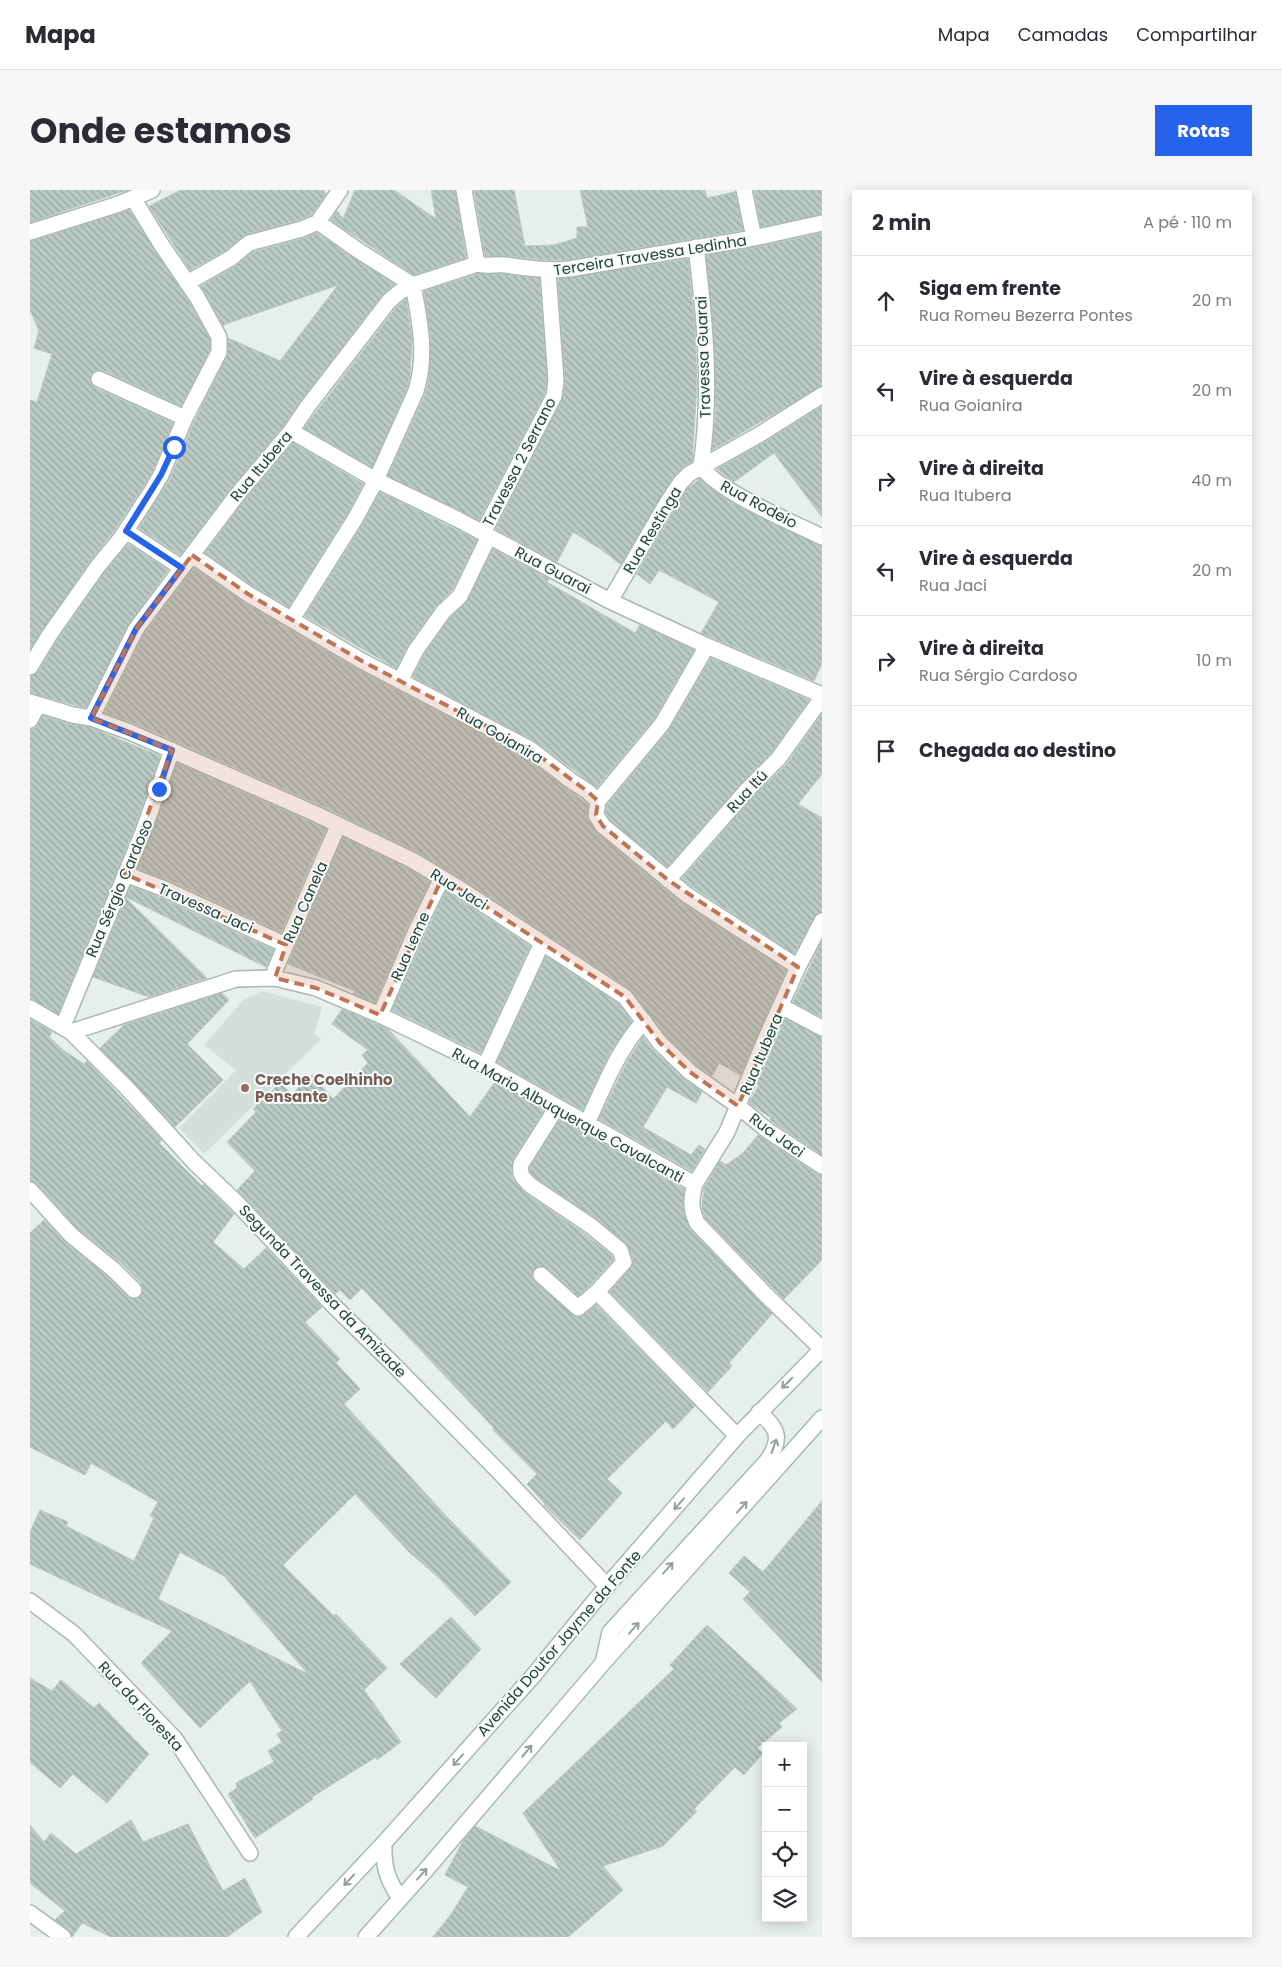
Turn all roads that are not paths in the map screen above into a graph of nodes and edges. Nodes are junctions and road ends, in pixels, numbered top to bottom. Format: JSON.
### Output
{"nodes":[{"id":1,"x":152,"y":190,"type":"edge"},
{"id":2,"x":340,"y":190,"type":"edge"},
{"id":3,"x":464,"y":190,"type":"edge"},
{"id":4,"x":744,"y":190,"type":"edge"},
{"id":5,"x":133,"y":198,"type":"junction"},
{"id":6,"x":318,"y":222,"type":"junction"},
{"id":7,"x":822,"y":223,"type":"edge"},
{"id":8,"x":30,"y":232,"type":"edge"},
{"id":9,"x":754,"y":238,"type":"junction"},
{"id":10,"x":696,"y":248,"type":"junction"},
{"id":11,"x":477,"y":264,"type":"junction"},
{"id":12,"x":548,"y":271,"type":"junction"},
{"id":13,"x":188,"y":283,"type":"junction"},
{"id":14,"x":413,"y":285,"type":"junction"},
{"id":15,"x":99,"y":379,"type":"dead end"},
{"id":16,"x":822,"y":395,"type":"edge"},
{"id":17,"x":185,"y":418,"type":"junction"},
{"id":18,"x":291,"y":431,"type":"junction"},
{"id":19,"x":701,"y":466,"type":"junction"},
{"id":20,"x":376,"y":480,"type":"junction"},
{"id":21,"x":126,"y":531,"type":"junction"},
{"id":22,"x":486,"y":534,"type":"junction"},
{"id":23,"x":822,"y":537,"type":"edge"},
{"id":24,"x":192,"y":555,"type":"junction"},
{"id":25,"x":182,"y":568,"type":"junction"},
{"id":26,"x":610,"y":601,"type":"junction"},
{"id":27,"x":292,"y":619,"type":"junction"},
{"id":28,"x":707,"y":646,"type":"junction"},
{"id":29,"x":30,"y":668,"type":"edge"},
{"id":30,"x":400,"y":680,"type":"junction"},
{"id":31,"x":822,"y":696,"type":"edge"},
{"id":32,"x":34,"y":704,"type":"edge"},
{"id":33,"x":91,"y":718,"type":"junction"},
{"id":34,"x":30,"y":720,"type":"edge"},
{"id":35,"x":172,"y":750,"type":"junction"},
{"id":36,"x":598,"y":801,"type":"junction"},
{"id":37,"x":338,"y":826,"type":"junction"},
{"id":38,"x":125,"y":874,"type":"junction"},
{"id":39,"x":442,"y":878,"type":"junction"},
{"id":40,"x":668,"y":880,"type":"junction"},
{"id":41,"x":822,"y":921,"type":"edge"},
{"id":42,"x":542,"y":943,"type":"junction"},
{"id":43,"x":286,"y":945,"type":"junction"},
{"id":44,"x":798,"y":967,"type":"junction"},
{"id":45,"x":275,"y":978,"type":"junction"},
{"id":46,"x":781,"y":1006,"type":"junction"},
{"id":47,"x":30,"y":1008,"type":"edge"},
{"id":48,"x":380,"y":1015,"type":"junction"},
{"id":49,"x":644,"y":1021,"type":"junction"},
{"id":50,"x":822,"y":1028,"type":"edge"},
{"id":51,"x":67,"y":1029,"type":"junction"},
{"id":52,"x":485,"y":1066,"type":"junction"},
{"id":53,"x":738,"y":1106,"type":"junction"},
{"id":54,"x":557,"y":1107,"type":"junction"},
{"id":55,"x":587,"y":1123,"type":"junction"},
{"id":56,"x":822,"y":1166,"type":"edge"},
{"id":57,"x":695,"y":1184,"type":"junction"},
{"id":58,"x":30,"y":1190,"type":"edge"},
{"id":59,"x":541,"y":1275,"type":"dead end"},
{"id":60,"x":134,"y":1290,"type":"dead end"},
{"id":61,"x":597,"y":1292,"type":"junction"},
{"id":62,"x":822,"y":1349,"type":"edge"},
{"id":63,"x":759,"y":1412,"type":"junction"},
{"id":64,"x":822,"y":1418,"type":"edge"},
{"id":65,"x":737,"y":1436,"type":"junction"},
{"id":66,"x":607,"y":1586,"type":"junction"},
{"id":67,"x":30,"y":1601,"type":"edge"},
{"id":68,"x":603,"y":1663,"type":"junction"},
{"id":69,"x":384,"y":1843,"type":"junction"},
{"id":70,"x":250,"y":1853,"type":"dead end"},
{"id":71,"x":400,"y":1898,"type":"junction"},
{"id":72,"x":30,"y":1913,"type":"edge"},
{"id":73,"x":368,"y":1936,"type":"edge"},
{"id":74,"x":63,"y":1937,"type":"edge"},
{"id":75,"x":296,"y":1937,"type":"edge"}],
"edges":[{"from":1,"to":5,"type":"street"},
{"from":2,"to":6,"type":"street"},
{"from":3,"to":11,"type":"street"},
{"from":4,"to":9,"type":"street"},
{"from":5,"to":8,"type":"street"},
{"from":5,"to":13,"type":"street"},
{"from":6,"to":13,"type":"street"},
{"from":6,"to":14,"type":"street"},
{"from":7,"to":9,"type":"street","name":"Terceira Travessa Ledinha"},
{"from":9,"to":10,"type":"street","name":"Terceira Travessa Ledinha"},
{"from":10,"to":12,"type":"street","name":"Terceira Travessa Ledinha"},
{"from":10,"to":19,"type":"street","name":"Travessa Guarai"},
{"from":11,"to":12,"type":"street","name":"Terceira Travessa Ledinha"},
{"from":11,"to":14,"type":"street","name":"Rua Itubera"},
{"from":12,"to":22,"type":"street","name":"Travessa 2 Serrano"},
{"from":13,"to":17,"type":"street"},
{"from":14,"to":18,"type":"street","name":"Rua Itubera"},
{"from":14,"to":20,"type":"street"},
{"from":15,"to":17,"type":"street"},
{"from":16,"to":19,"type":"street","name":"Rua Restinga"},
{"from":17,"to":21,"type":"street"},
{"from":18,"to":20,"type":"street","name":"Rua Guarai"},
{"from":18,"to":24,"type":"street","name":"Rua Itubera"},
{"from":19,"to":23,"type":"street","name":"Rua Rodeio"},
{"from":19,"to":26,"type":"street","name":"Rua Restinga"},
{"from":20,"to":22,"type":"street","name":"Rua Guarai"},
{"from":20,"to":27,"type":"street"},
{"from":21,"to":25,"type":"street"},
{"from":21,"to":29,"type":"street"},
{"from":22,"to":26,"type":"street","name":"Rua Guarai"},
{"from":22,"to":30,"type":"street","name":"Travessa 2 Serrano"},
{"from":24,"to":25,"type":"street","name":"Rua Itubera"},
{"from":24,"to":27,"type":"street","name":"Rua Goianira"},
{"from":25,"to":33,"type":"street","name":"Rua Itubera"},
{"from":26,"to":28,"type":"street","name":"Rua Guarai"},
{"from":27,"to":30,"type":"street","name":"Rua Goianira"},
{"from":28,"to":31,"type":"street","name":"Rua Guarai"},
{"from":28,"to":36,"type":"street"},
{"from":30,"to":36,"type":"street","name":"Rua Goianira"},
{"from":31,"to":40,"type":"street","name":"Rua Itú"},
{"from":32,"to":33,"type":"street","name":"Rua Jaci"},
{"from":32,"to":34,"type":"street"},
{"from":33,"to":35,"type":"street","name":"Rua Jaci"},
{"from":35,"to":37,"type":"street","name":"Rua Jaci"},
{"from":35,"to":38,"type":"street","name":"Rua Sérgio Cardoso"},
{"from":36,"to":40,"type":"street"},
{"from":37,"to":39,"type":"street","name":"Rua Jaci"},
{"from":37,"to":43,"type":"street","name":"Rua Canela"},
{"from":38,"to":43,"type":"street","name":"Travessa Jaci"},
{"from":38,"to":51,"type":"street","name":"Rua Sérgio Cardoso"},
{"from":39,"to":42,"type":"street","name":"Rua Jaci"},
{"from":39,"to":48,"type":"street","name":"Rua Leme"},
{"from":40,"to":44,"type":"street"},
{"from":41,"to":44,"type":"street","name":"Rua Itubera"},
{"from":42,"to":49,"type":"street","name":"Rua Jaci"},
{"from":42,"to":52,"type":"street"},
{"from":43,"to":45,"type":"street","name":"Rua Canela"},
{"from":44,"to":46,"type":"street","name":"Rua Itubera"},
{"from":45,"to":48,"type":"street","name":"Rua Mario Albuquerque Cavalcanti"},
{"from":45,"to":51,"type":"street"},
{"from":46,"to":50,"type":"street"},
{"from":46,"to":53,"type":"street","name":"Rua Itubera"},
{"from":47,"to":51,"type":"street","name":"Segunda Travessa da Amizade"},
{"from":48,"to":52,"type":"street","name":"Rua Mario Albuquerque Cavalcanti"},
{"from":49,"to":53,"type":"street","name":"Rua Jaci"},
{"from":49,"to":55,"type":"street"},
{"from":51,"to":66,"type":"street","name":"Segunda Travessa da Amizade"},
{"from":52,"to":54,"type":"street","name":"Rua Mario Albuquerque Cavalcanti"},
{"from":53,"to":56,"type":"street","name":"Rua Jaci"},
{"from":53,"to":57,"type":"street","name":"Rua Itubera"},
{"from":54,"to":55,"type":"street","name":"Rua Mario Albuquerque Cavalcanti"},
{"from":54,"to":61,"type":"street"},
{"from":55,"to":57,"type":"street","name":"Rua Mario Albuquerque Cavalcanti"},
{"from":57,"to":62,"type":"street","name":"Rua Mario Albuquerque Cavalcanti"},
{"from":58,"to":60,"type":"street"},
{"from":59,"to":61,"type":"street"},
{"from":61,"to":65,"type":"street"},
{"from":62,"to":63,"type":"street","name":"Avenida Doutor Jayme da Fonte","one_way":true},
{"from":63,"to":65,"type":"street","name":"Avenida Doutor Jayme da Fonte"},
{"from":68,"to":63,"type":"street","one_way":true},
{"from":68,"to":64,"type":"street","one_way":true},
{"from":65,"to":66,"type":"street","name":"Avenida Doutor Jayme da Fonte","one_way":true},
{"from":66,"to":69,"type":"street","name":"Avenida Doutor Jayme da Fonte","one_way":true},
{"from":67,"to":70,"type":"street","name":"Rua da Floresta"},
{"from":71,"to":68,"type":"street","one_way":true},
{"from":69,"to":71,"type":"street"},
{"from":69,"to":75,"type":"street","name":"Avenida Doutor Jayme da Fonte","one_way":true},
{"from":71,"to":73,"type":"street"},
{"from":72,"to":74,"type":"street"}]}
